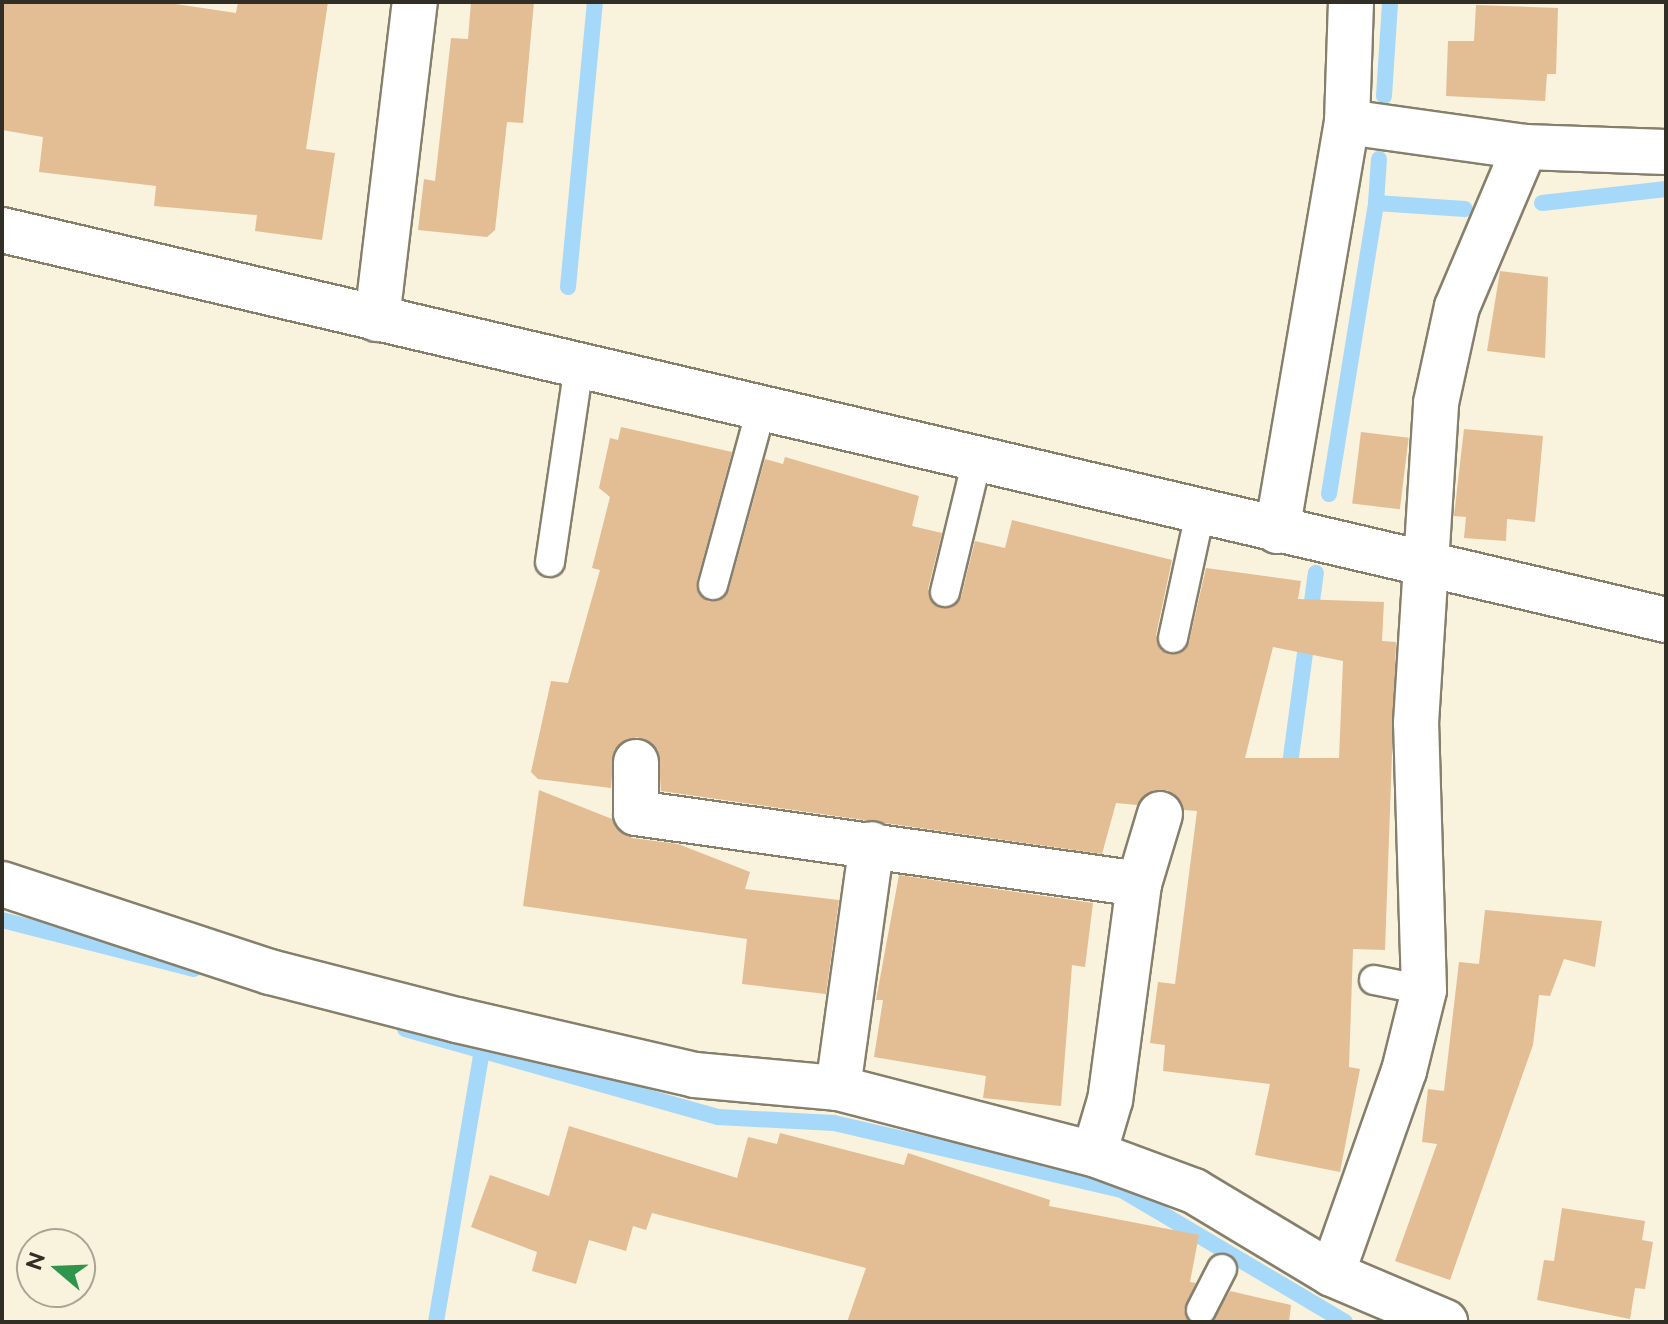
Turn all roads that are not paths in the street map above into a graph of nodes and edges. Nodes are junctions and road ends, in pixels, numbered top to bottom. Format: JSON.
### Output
{"nodes":[{"id":1,"x":415,"y":2,"type":"edge"},
{"id":2,"x":1351,"y":2,"type":"edge"},
{"id":3,"x":1347,"y":122,"type":"junction"},
{"id":4,"x":1525,"y":147,"type":"junction"},
{"id":5,"x":1666,"y":152,"type":"edge"},
{"id":6,"x":2,"y":230,"type":"edge"},
{"id":7,"x":377,"y":319,"type":"junction"},
{"id":8,"x":579,"y":366,"type":"junction"},
{"id":9,"x":761,"y":409,"type":"junction"},
{"id":10,"x":977,"y":460,"type":"junction"},
{"id":11,"x":1200,"y":513,"type":"junction"},
{"id":12,"x":1277,"y":531,"type":"junction"},
{"id":13,"x":550,"y":562,"type":"dead end"},
{"id":14,"x":1427,"y":566,"type":"junction"},
{"id":15,"x":713,"y":585,"type":"dead end"},
{"id":16,"x":945,"y":592,"type":"dead end"},
{"id":17,"x":1666,"y":620,"type":"edge"},
{"id":18,"x":1173,"y":638,"type":"dead end"},
{"id":19,"x":636,"y":762,"type":"dead end"},
{"id":20,"x":1160,"y":814,"type":"dead end"},
{"id":21,"x":872,"y":844,"type":"junction"},
{"id":22,"x":2,"y":884,"type":"edge"},
{"id":23,"x":1139,"y":884,"type":"junction"},
{"id":24,"x":1374,"y":980,"type":"dead end"},
{"id":25,"x":1424,"y":990,"type":"junction"},
{"id":26,"x":838,"y":1088,"type":"junction"},
{"id":27,"x":1094,"y":1154,"type":"junction"},
{"id":28,"x":1222,"y":1269,"type":"dead end"},
{"id":29,"x":1332,"y":1274,"type":"junction"},
{"id":30,"x":1201,"y":1310,"type":"dead end"},
{"id":31,"x":1445,"y":1322,"type":"edge"}],
"edges":[{"from":1,"to":7,"type":"street"},
{"from":2,"to":3,"type":"street"},
{"from":3,"to":4,"type":"street"},
{"from":3,"to":12,"type":"street"},
{"from":4,"to":5,"type":"street"},
{"from":4,"to":14,"type":"street"},
{"from":6,"to":7,"type":"street"},
{"from":7,"to":8,"type":"street"},
{"from":8,"to":9,"type":"street"},
{"from":8,"to":13,"type":"lane"},
{"from":9,"to":10,"type":"street"},
{"from":9,"to":15,"type":"lane"},
{"from":10,"to":11,"type":"street"},
{"from":10,"to":16,"type":"lane"},
{"from":11,"to":12,"type":"street"},
{"from":11,"to":18,"type":"lane"},
{"from":12,"to":14,"type":"street"},
{"from":14,"to":17,"type":"street"},
{"from":14,"to":25,"type":"street"},
{"from":19,"to":21,"type":"street"},
{"from":20,"to":23,"type":"street"},
{"from":21,"to":23,"type":"street"},
{"from":21,"to":26,"type":"street"},
{"from":22,"to":26,"type":"street"},
{"from":23,"to":27,"type":"street"},
{"from":24,"to":25,"type":"lane"},
{"from":25,"to":29,"type":"street"},
{"from":26,"to":27,"type":"street"},
{"from":27,"to":29,"type":"street"},
{"from":28,"to":30,"type":"lane"},
{"from":29,"to":31,"type":"street"}]}
